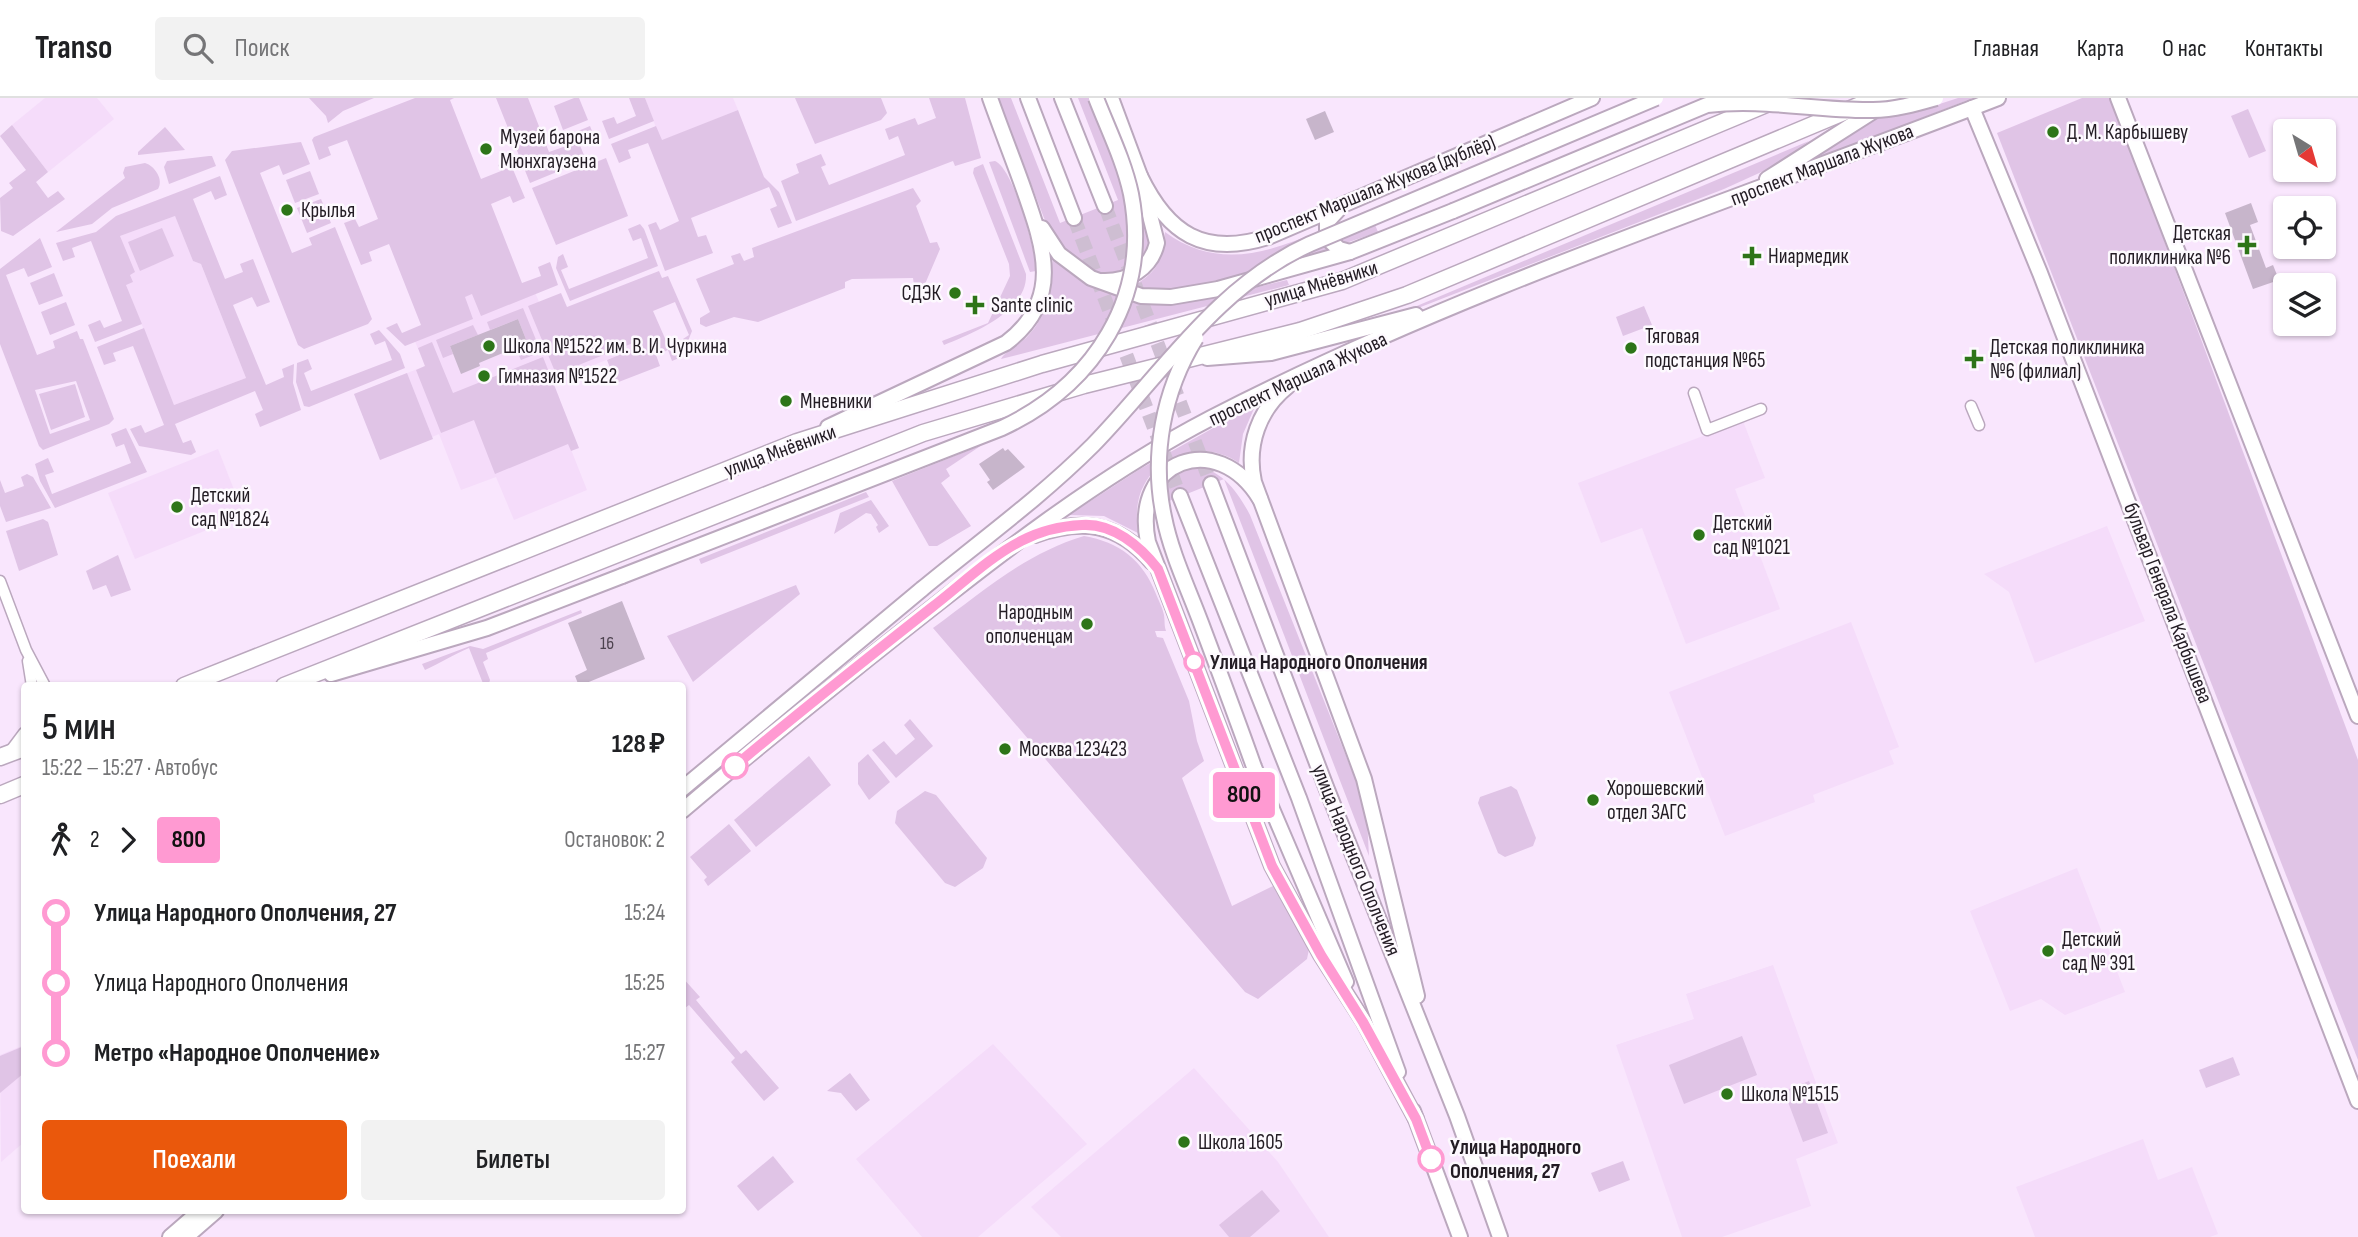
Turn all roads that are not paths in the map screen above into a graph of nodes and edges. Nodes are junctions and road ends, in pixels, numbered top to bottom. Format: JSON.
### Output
{"nodes":[{"id":1,"x":990,"y":98,"type":"edge"},
{"id":2,"x":1028,"y":98,"type":"edge"},
{"id":3,"x":1062,"y":98,"type":"edge"},
{"id":4,"x":1096,"y":98,"type":"edge"},
{"id":5,"x":1111,"y":98,"type":"edge"},
{"id":6,"x":1592,"y":98,"type":"edge"},
{"id":7,"x":1656,"y":98,"type":"edge"},
{"id":8,"x":1779,"y":98,"type":"edge"},
{"id":9,"x":1877,"y":98,"type":"edge"},
{"id":10,"x":1894,"y":98,"type":"edge"},
{"id":11,"x":1936,"y":98,"type":"edge"},
{"id":12,"x":1998,"y":98,"type":"edge"},
{"id":13,"x":2118,"y":98,"type":"edge"},
{"id":14,"x":1972,"y":108,"type":"junction"},
{"id":15,"x":1140,"y":176,"type":"junction"},
{"id":16,"x":1022,"y":186,"type":"junction"},
{"id":17,"x":1729,"y":200,"type":"junction"},
{"id":18,"x":1351,"y":201,"type":"junction"},
{"id":19,"x":1105,"y":206,"type":"tunnel mouth"},
{"id":20,"x":1074,"y":218,"type":"tunnel mouth"},
{"id":21,"x":1350,"y":252,"type":"junction"},
{"id":22,"x":1091,"y":278,"type":"junction"},
{"id":23,"x":1495,"y":291,"type":"junction"},
{"id":24,"x":1215,"y":311,"type":"junction"},
{"id":25,"x":1191,"y":358,"type":"junction"},
{"id":26,"x":1319,"y":367,"type":"junction"},
{"id":27,"x":1694,"y":393,"type":"dead end"},
{"id":28,"x":1971,"y":406,"type":"dead end"},
{"id":29,"x":1761,"y":408,"type":"dead end"},
{"id":30,"x":1979,"y":425,"type":"dead end"},
{"id":31,"x":797,"y":442,"type":"junction"},
{"id":32,"x":1211,"y":484,"type":"tunnel mouth"},
{"id":33,"x":1180,"y":496,"type":"tunnel mouth"},
{"id":34,"x":1259,"y":499,"type":"junction"},
{"id":35,"x":1006,"y":550,"type":"junction"},
{"id":36,"x":1158,"y":569,"type":"junction"},
{"id":37,"x":0,"y":581,"type":"edge"},
{"id":38,"x":26,"y":650,"type":"junction"},
{"id":39,"x":31,"y":682,"type":"edge"},
{"id":40,"x":43,"y":682,"type":"edge"},
{"id":41,"x":194,"y":682,"type":"edge"},
{"id":42,"x":297,"y":682,"type":"edge"},
{"id":43,"x":301,"y":682,"type":"edge"},
{"id":44,"x":2358,"y":716,"type":"edge"},
{"id":45,"x":21,"y":738,"type":"edge"},
{"id":46,"x":21,"y":749,"type":"edge"},
{"id":47,"x":0,"y":757,"type":"edge"},
{"id":48,"x":21,"y":786,"type":"edge"},
{"id":49,"x":686,"y":786,"type":"edge"},
{"id":50,"x":21,"y":792,"type":"edge"},
{"id":51,"x":0,"y":795,"type":"edge"},
{"id":52,"x":686,"y":808,"type":"edge"},
{"id":53,"x":1363,"y":1022,"type":"junction"},
{"id":54,"x":1429,"y":1044,"type":"junction"},
{"id":55,"x":2358,"y":1101,"type":"edge"},
{"id":56,"x":1416,"y":1119,"type":"junction"},
{"id":57,"x":197,"y":1214,"type":"edge"},
{"id":58,"x":213,"y":1214,"type":"edge"},
{"id":59,"x":170,"y":1237,"type":"edge"},
{"id":60,"x":186,"y":1237,"type":"edge"},
{"id":61,"x":1460,"y":1237,"type":"edge"},
{"id":62,"x":1500,"y":1237,"type":"edge"}],
"edges":[{"from":1,"to":16,"type":"main road"},
{"from":2,"to":20,"type":"main road"},
{"from":3,"to":19,"type":"main road"},
{"from":4,"to":43,"type":"main road","bridge":true},
{"from":5,"to":15,"type":"main road"},
{"from":6,"to":18,"type":"main road","name":"проспект Маршала Жукова (дублёр)"},
{"from":7,"to":24,"type":"main road","bridge":true},
{"from":8,"to":31,"type":"main road","name":"улица Мнёвники"},
{"from":9,"to":25,"type":"main road","name":"проспект Маршала Жукова"},
{"from":10,"to":17,"type":"main road"},
{"from":11,"to":21,"type":"main road","bridge":true},
{"from":12,"to":14,"type":"main road","name":"проспект Маршала Жукова"},
{"from":13,"to":44,"type":"main road"},
{"from":14,"to":17,"type":"main road","name":"проспект Маршала Жукова"},
{"from":14,"to":55,"type":"main road","name":"бульвар Генерала Карбышева"},
{"from":15,"to":18,"type":"main road","name":"проспект Маршала Жукова (дублёр)"},
{"from":15,"to":22,"type":"main road"},
{"from":16,"to":22,"type":"main road"},
{"from":16,"to":31,"type":"main road"},
{"from":17,"to":23,"type":"main road","name":"проспект Маршала Жукова"},
{"from":18,"to":21,"type":"main road"},
{"from":21,"to":22,"type":"main road"},
{"from":23,"to":25,"type":"main road"},
{"from":23,"to":26,"type":"main road","name":"проспект Маршала Жукова"},
{"from":24,"to":49,"type":"main road","bridge":true},
{"from":24,"to":53,"type":"main road","bridge":true},
{"from":25,"to":42,"type":"main road","name":"улица Мнёвники"},
{"from":26,"to":34,"type":"main road"},
{"from":26,"to":35,"type":"main road","name":"проспект Маршала Жукова"},
{"from":27,"to":29,"type":"street"},
{"from":28,"to":30,"type":"street"},
{"from":31,"to":41,"type":"main road","name":"улица Мнёвники"},
{"from":32,"to":54,"type":"main road","name":"улица Народного Ополчения"},
{"from":33,"to":56,"type":"main road","name":"улица Народного Ополчения"},
{"from":34,"to":36,"type":"main road"},
{"from":34,"to":54,"type":"main road"},
{"from":35,"to":36,"type":"main road"},
{"from":35,"to":52,"type":"main road","name":"проспект Маршала Жукова"},
{"from":36,"to":53,"type":"main road"},
{"from":37,"to":38,"type":"street"},
{"from":38,"to":39,"type":"street"},
{"from":38,"to":40,"type":"street"},
{"from":45,"to":47,"type":"street"},
{"from":46,"to":47,"type":"main road"},
{"from":48,"to":51,"type":"main road"},
{"from":50,"to":51,"type":"main road"},
{"from":53,"to":56,"type":"main road"},
{"from":54,"to":62,"type":"main road","name":"улица Народного Ополчения"},
{"from":56,"to":61,"type":"main road","name":"улица Народного Ополчения"},
{"from":57,"to":59,"type":"main road"},
{"from":58,"to":60,"type":"main road"}]}
